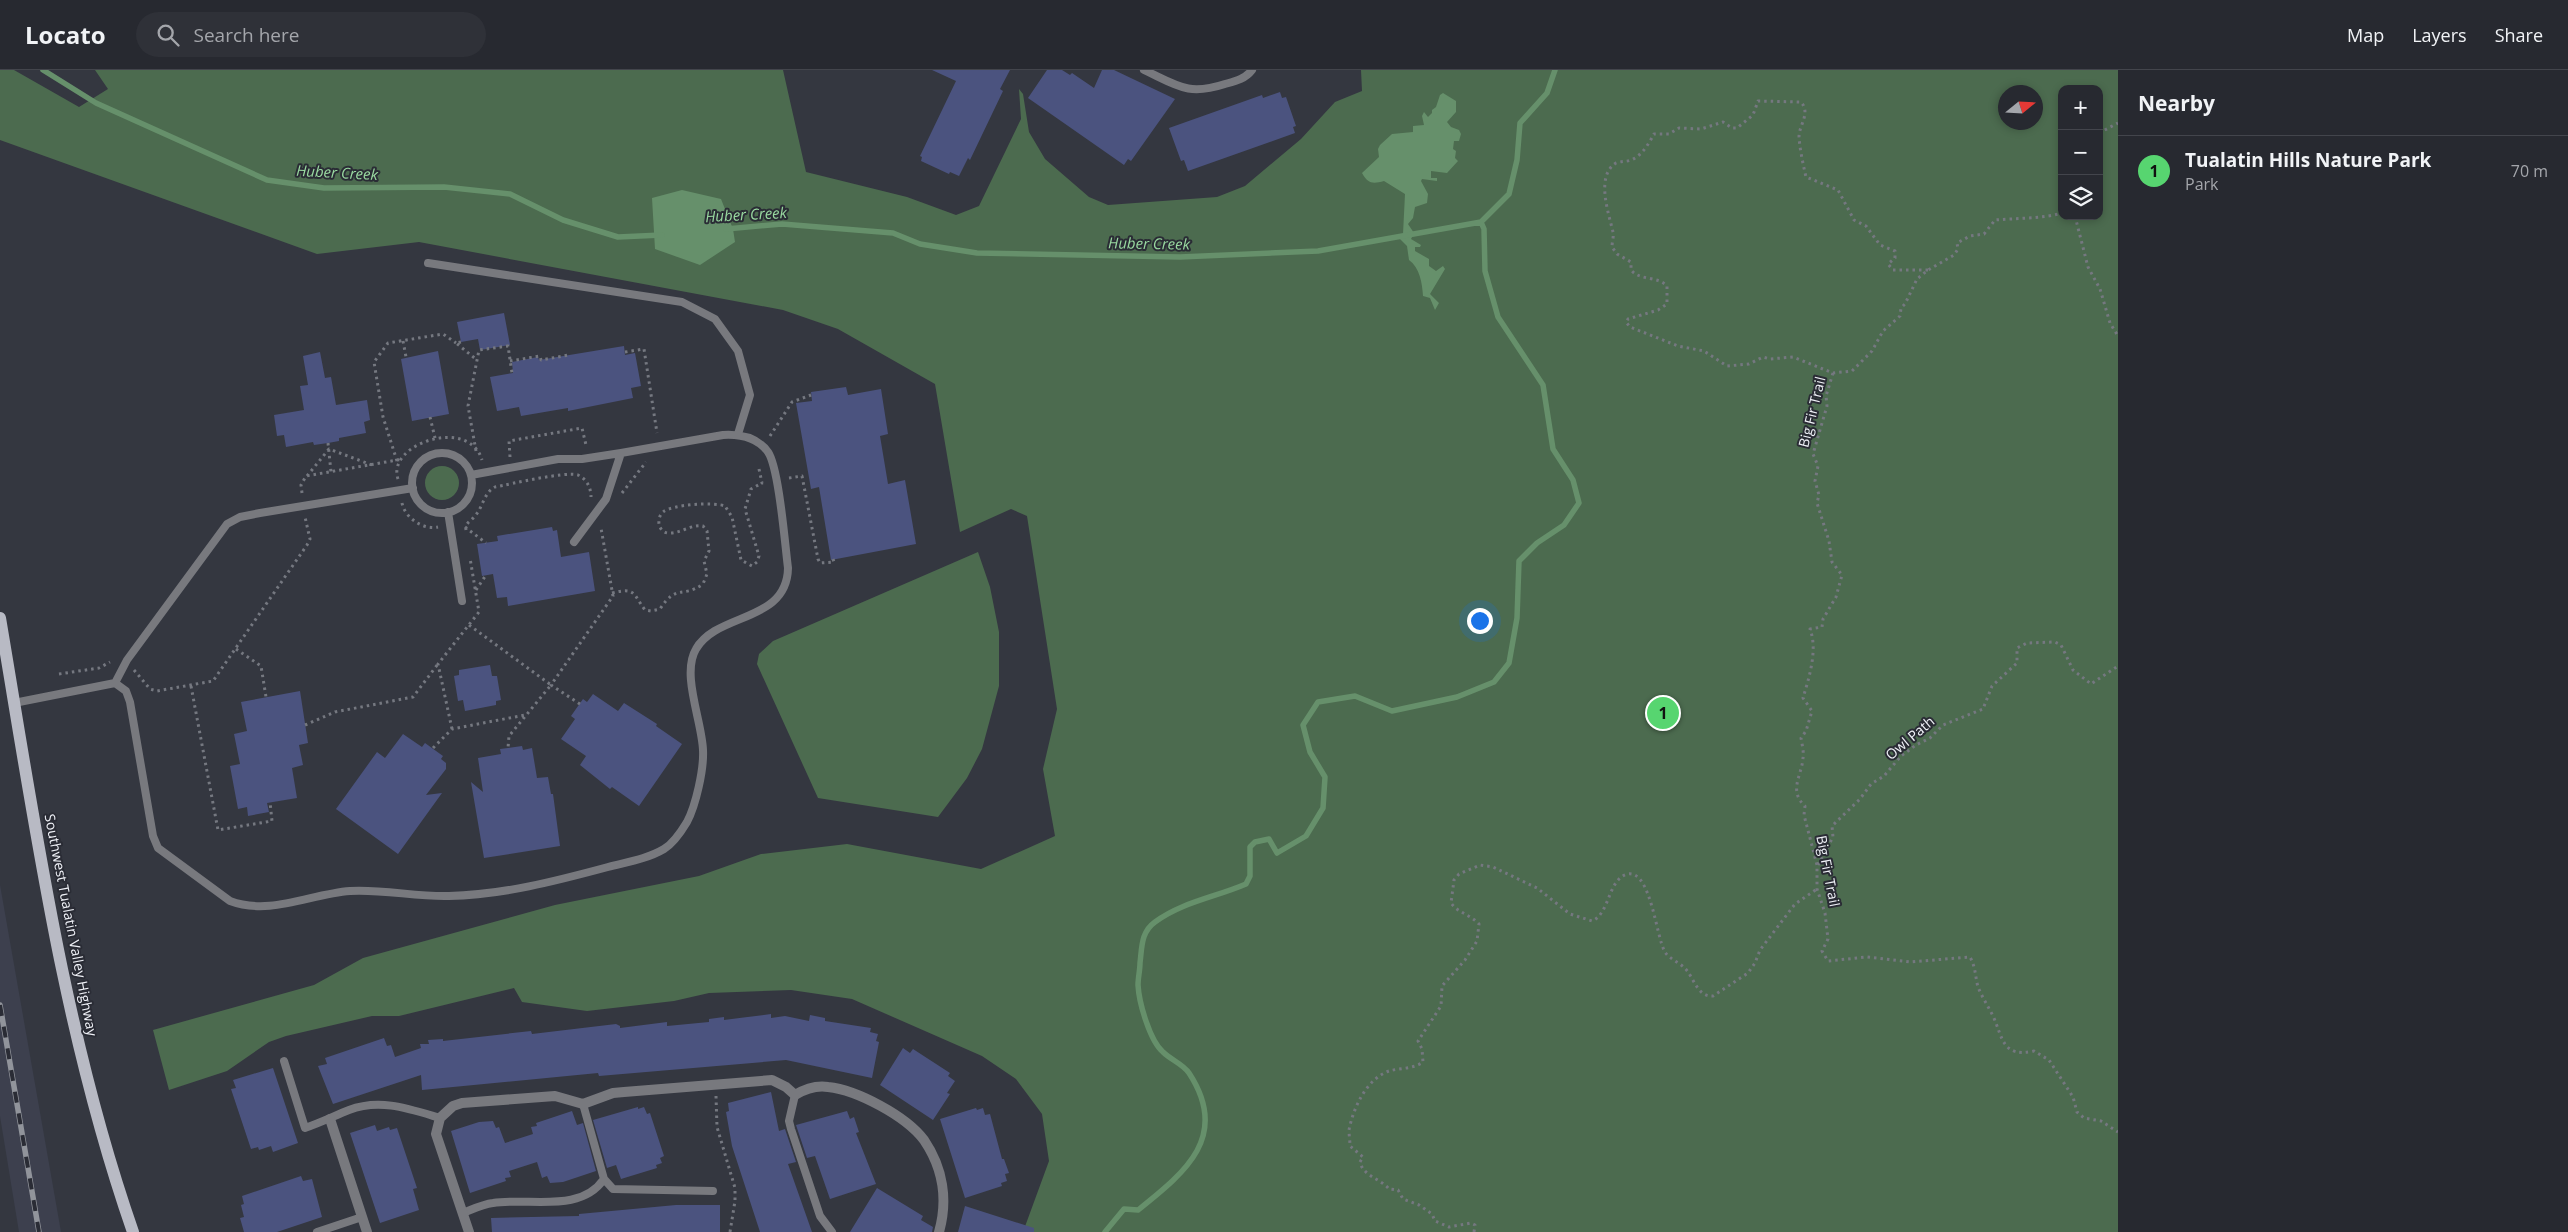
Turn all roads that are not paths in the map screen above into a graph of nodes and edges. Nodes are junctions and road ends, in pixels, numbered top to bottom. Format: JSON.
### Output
{"nodes":[{"id":1,"x":1144,"y":70,"type":"edge"},
{"id":2,"x":1252,"y":70,"type":"edge"},
{"id":3,"x":428,"y":263,"type":"dead end"},
{"id":4,"x":738,"y":434,"type":"junction"},
{"id":5,"x":621,"y":453,"type":"junction"},
{"id":6,"x":471,"y":475,"type":"junction"},
{"id":7,"x":413,"y":488,"type":"junction"},
{"id":8,"x":448,"y":512,"type":"junction"},
{"id":9,"x":574,"y":542,"type":"dead end"},
{"id":10,"x":462,"y":601,"type":"dead end"},
{"id":11,"x":0,"y":618,"type":"edge"},
{"id":12,"x":115,"y":683,"type":"junction"},
{"id":13,"x":14,"y":704,"type":"junction"},
{"id":14,"x":284,"y":1062,"type":"dead end"},
{"id":15,"x":795,"y":1095,"type":"junction"},
{"id":16,"x":583,"y":1104,"type":"junction"},
{"id":17,"x":440,"y":1118,"type":"junction"},
{"id":18,"x":330,"y":1119,"type":"junction"},
{"id":19,"x":604,"y":1179,"type":"junction"},
{"id":20,"x":713,"y":1191,"type":"dead end"},
{"id":21,"x":463,"y":1213,"type":"junction"},
{"id":22,"x":362,"y":1217,"type":"junction"},
{"id":23,"x":133,"y":1232,"type":"edge"},
{"id":24,"x":317,"y":1232,"type":"edge"},
{"id":25,"x":367,"y":1232,"type":"edge"},
{"id":26,"x":469,"y":1232,"type":"edge"},
{"id":27,"x":832,"y":1232,"type":"edge"},
{"id":28,"x":940,"y":1232,"type":"edge"}],
"edges":[{"from":1,"to":2,"type":"lane"},
{"from":3,"to":4,"type":"lane"},
{"from":4,"to":5,"type":"lane"},
{"from":4,"to":12,"type":"lane"},
{"from":5,"to":6,"type":"lane"},
{"from":5,"to":9,"type":"lane"},
{"from":6,"to":7,"type":"lane"},
{"from":6,"to":8,"type":"lane"},
{"from":7,"to":8,"type":"lane"},
{"from":7,"to":12,"type":"lane"},
{"from":8,"to":10,"type":"lane"},
{"from":11,"to":13,"type":"main road","name":"Southwest Tualatin Valley Highway"},
{"from":12,"to":13,"type":"lane"},
{"from":13,"to":23,"type":"main road","name":"Southwest Tualatin Valley Highway"},
{"from":14,"to":18,"type":"lane"},
{"from":15,"to":16,"type":"street"},
{"from":15,"to":27,"type":"lane"},
{"from":15,"to":28,"type":"street"},
{"from":16,"to":17,"type":"street"},
{"from":16,"to":19,"type":"lane"},
{"from":17,"to":18,"type":"lane"},
{"from":17,"to":21,"type":"street"},
{"from":18,"to":22,"type":"street"},
{"from":19,"to":20,"type":"lane"},
{"from":19,"to":21,"type":"lane"},
{"from":21,"to":26,"type":"street"},
{"from":22,"to":24,"type":"lane"},
{"from":22,"to":25,"type":"street"}]}
